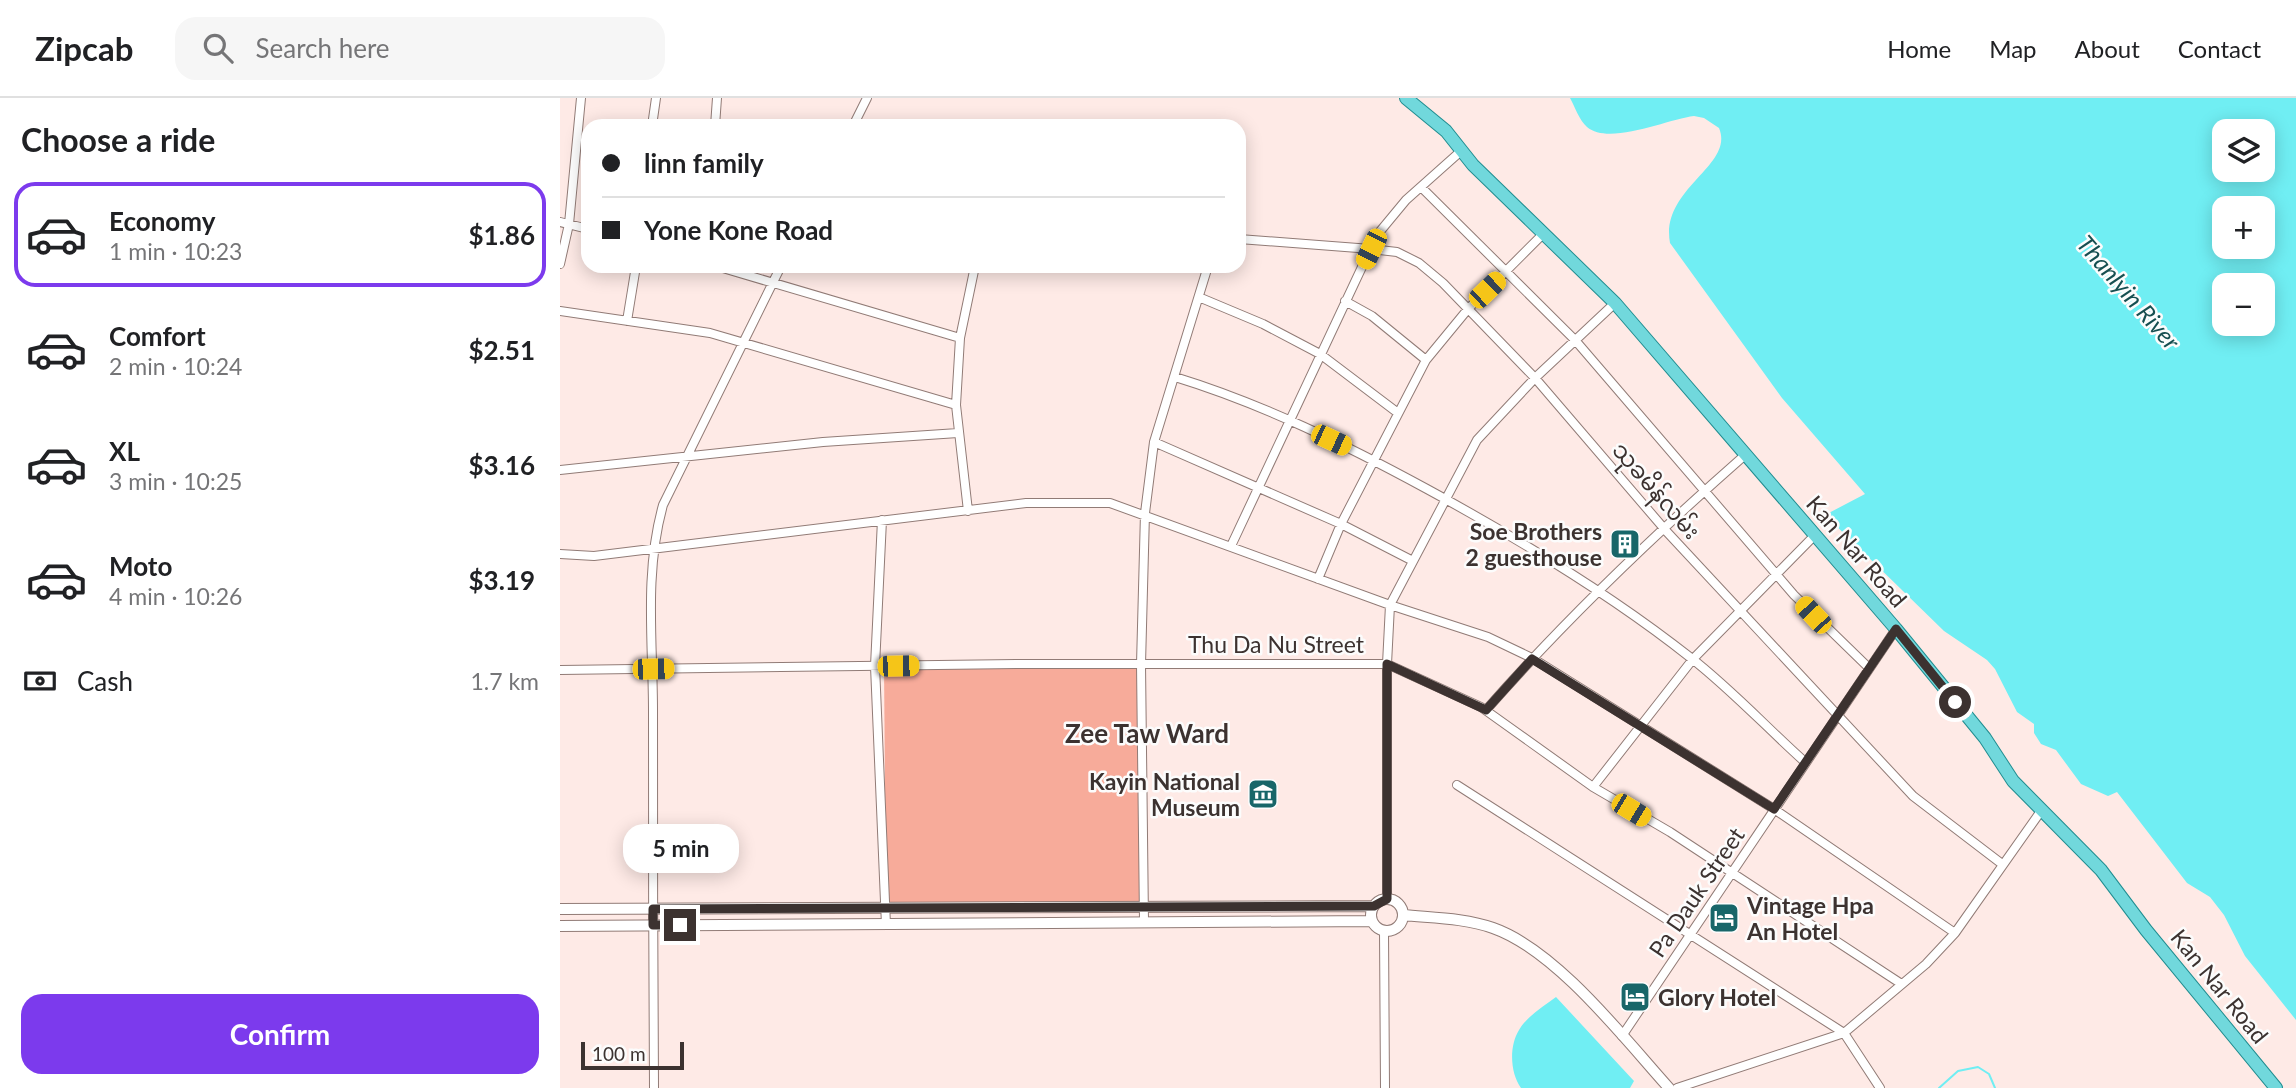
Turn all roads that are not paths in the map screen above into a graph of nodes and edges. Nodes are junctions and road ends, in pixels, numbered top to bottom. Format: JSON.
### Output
{"nodes":[{"id":1,"x":581,"y":98,"type":"edge"},
{"id":2,"x":656,"y":98,"type":"edge"},
{"id":3,"x":717,"y":98,"type":"edge"},
{"id":4,"x":867,"y":98,"type":"edge"},
{"id":5,"x":1406,"y":98,"type":"edge"},
{"id":6,"x":653,"y":119,"type":"edge"},
{"id":7,"x":716,"y":119,"type":"edge"},
{"id":8,"x":856,"y":119,"type":"edge"},
{"id":9,"x":1461,"y":152,"type":"junction"},
{"id":10,"x":1421,"y":187,"type":"junction"},
{"id":11,"x":565,"y":223,"type":"edge"},
{"id":12,"x":1543,"y":234,"type":"junction"},
{"id":13,"x":1246,"y":240,"type":"edge"},
{"id":14,"x":1371,"y":249,"type":"junction"},
{"id":15,"x":560,"y":264,"type":"edge"},
{"id":16,"x":1507,"y":271,"type":"junction"},
{"id":17,"x":635,"y":273,"type":"edge"},
{"id":18,"x":741,"y":273,"type":"edge"},
{"id":19,"x":778,"y":273,"type":"edge"},
{"id":20,"x":974,"y":273,"type":"edge"},
{"id":21,"x":1206,"y":273,"type":"edge"},
{"id":22,"x":774,"y":282,"type":"junction"},
{"id":23,"x":1201,"y":298,"type":"junction"},
{"id":24,"x":1345,"y":301,"type":"junction"},
{"id":25,"x":1615,"y":303,"type":"junction"},
{"id":26,"x":1468,"y":309,"type":"junction"},
{"id":27,"x":560,"y":311,"type":"edge"},
{"id":28,"x":627,"y":321,"type":"junction"},
{"id":29,"x":960,"y":338,"type":"junction"},
{"id":30,"x":1575,"y":341,"type":"junction"},
{"id":31,"x":743,"y":343,"type":"junction"},
{"id":32,"x":1320,"y":354,"type":"junction"},
{"id":33,"x":1426,"y":360,"type":"junction"},
{"id":34,"x":1175,"y":377,"type":"junction"},
{"id":35,"x":1535,"y":378,"type":"junction"},
{"id":36,"x":956,"y":405,"type":"junction"},
{"id":37,"x":1398,"y":413,"type":"junction"},
{"id":38,"x":1288,"y":419,"type":"junction"},
{"id":39,"x":958,"y":433,"type":"junction"},
{"id":40,"x":1154,"y":442,"type":"junction"},
{"id":41,"x":1745,"y":455,"type":"junction"},
{"id":42,"x":685,"y":458,"type":"junction"},
{"id":43,"x":1374,"y":460,"type":"junction"},
{"id":44,"x":560,"y":470,"type":"edge"},
{"id":45,"x":1257,"y":486,"type":"junction"},
{"id":46,"x":1704,"y":491,"type":"junction"},
{"id":47,"x":1444,"y":499,"type":"junction"},
{"id":48,"x":968,"y":511,"type":"junction"},
{"id":49,"x":1145,"y":513,"type":"junction"},
{"id":50,"x":882,"y":520,"type":"junction"},
{"id":51,"x":1341,"y":524,"type":"junction"},
{"id":52,"x":1662,"y":527,"type":"junction"},
{"id":53,"x":1815,"y":535,"type":"junction"},
{"id":54,"x":1231,"y":546,"type":"junction"},
{"id":55,"x":653,"y":548,"type":"junction"},
{"id":56,"x":560,"y":554,"type":"edge"},
{"id":57,"x":1413,"y":561,"type":"junction"},
{"id":58,"x":1775,"y":574,"type":"junction"},
{"id":59,"x":1318,"y":579,"type":"junction"},
{"id":60,"x":1600,"y":592,"type":"junction"},
{"id":61,"x":1390,"y":606,"type":"junction"},
{"id":62,"x":1738,"y":610,"type":"junction"},
{"id":63,"x":1896,"y":629,"type":"junction"},
{"id":64,"x":1532,"y":659,"type":"junction"},
{"id":65,"x":1693,"y":659,"type":"junction"},
{"id":66,"x":1140,"y":664,"type":"junction"},
{"id":67,"x":1387,"y":664,"type":"junction"},
{"id":68,"x":875,"y":666,"type":"junction"},
{"id":69,"x":1869,"y":667,"type":"junction"},
{"id":70,"x":653,"y":669,"type":"junction"},
{"id":71,"x":560,"y":670,"type":"edge"},
{"id":72,"x":1486,"y":710,"type":"junction"},
{"id":73,"x":1836,"y":715,"type":"junction"},
{"id":74,"x":1643,"y":727,"type":"junction"},
{"id":75,"x":1805,"y":762,"type":"junction"},
{"id":76,"x":1457,"y":785,"type":"dead end"},
{"id":77,"x":1593,"y":787,"type":"junction"},
{"id":78,"x":1774,"y":809,"type":"junction"},
{"id":79,"x":2041,"y":811,"type":"junction"},
{"id":80,"x":2001,"y":864,"type":"junction"},
{"id":81,"x":1732,"y":874,"type":"junction"},
{"id":82,"x":1387,"y":899,"type":"junction"},
{"id":83,"x":1374,"y":906,"type":"junction"},
{"id":84,"x":1145,"y":907,"type":"junction"},
{"id":85,"x":1266,"y":907,"type":"junction"},
{"id":86,"x":560,"y":909,"type":"edge"},
{"id":87,"x":653,"y":909,"type":"junction"},
{"id":88,"x":745,"y":909,"type":"junction"},
{"id":89,"x":886,"y":909,"type":"junction"},
{"id":90,"x":1403,"y":915,"type":"junction"},
{"id":91,"x":1144,"y":921,"type":"junction"},
{"id":92,"x":1265,"y":921,"type":"junction"},
{"id":93,"x":1372,"y":921,"type":"junction"},
{"id":94,"x":653,"y":925,"type":"junction"},
{"id":95,"x":744,"y":925,"type":"junction"},
{"id":96,"x":886,"y":925,"type":"junction"},
{"id":97,"x":560,"y":926,"type":"edge"},
{"id":98,"x":1384,"y":931,"type":"junction"},
{"id":99,"x":1955,"y":933,"type":"junction"},
{"id":100,"x":1691,"y":934,"type":"junction"},
{"id":101,"x":1900,"y":983,"type":"junction"},
{"id":102,"x":1844,"y":1032,"type":"junction"},
{"id":103,"x":1622,"y":1037,"type":"junction"},
{"id":104,"x":654,"y":1088,"type":"edge"},
{"id":105,"x":1385,"y":1088,"type":"edge"},
{"id":106,"x":1669,"y":1088,"type":"edge"},
{"id":107,"x":1677,"y":1088,"type":"edge"},
{"id":108,"x":1880,"y":1088,"type":"edge"},
{"id":109,"x":2276,"y":1088,"type":"edge"}],
"edges":[{"from":1,"to":11,"type":"street"},
{"from":2,"to":6,"type":"street"},
{"from":3,"to":7,"type":"street"},
{"from":4,"to":8,"type":"street"},
{"from":5,"to":9,"type":"main road","name":"Kan Nar Road"},
{"from":9,"to":10,"type":"street"},
{"from":9,"to":12,"type":"main road","name":"Kan Nar Road"},
{"from":10,"to":14,"type":"street"},
{"from":10,"to":16,"type":"street"},
{"from":11,"to":15,"type":"street"},
{"from":12,"to":16,"type":"street"},
{"from":12,"to":25,"type":"main road","name":"Kan Nar Road"},
{"from":13,"to":14,"type":"street","name":"သုခမိန်လမ်း"},
{"from":14,"to":24,"type":"street"},
{"from":14,"to":26,"type":"street","name":"သုခမိန်လမ်း"},
{"from":16,"to":26,"type":"street"},
{"from":16,"to":30,"type":"street"},
{"from":17,"to":28,"type":"street"},
{"from":18,"to":22,"type":"street"},
{"from":19,"to":22,"type":"street"},
{"from":20,"to":29,"type":"street"},
{"from":21,"to":23,"type":"street"},
{"from":22,"to":29,"type":"street"},
{"from":22,"to":31,"type":"street"},
{"from":23,"to":32,"type":"street"},
{"from":23,"to":34,"type":"street"},
{"from":24,"to":32,"type":"street"},
{"from":24,"to":33,"type":"street"},
{"from":25,"to":30,"type":"street"},
{"from":25,"to":41,"type":"main road","name":"Kan Nar Road"},
{"from":26,"to":33,"type":"street"},
{"from":26,"to":35,"type":"street","name":"သုခမိန်လမ်း"},
{"from":27,"to":28,"type":"street"},
{"from":28,"to":31,"type":"street"},
{"from":29,"to":36,"type":"street"},
{"from":30,"to":35,"type":"street"},
{"from":30,"to":46,"type":"street"},
{"from":31,"to":36,"type":"street"},
{"from":31,"to":42,"type":"street"},
{"from":32,"to":37,"type":"street"},
{"from":32,"to":38,"type":"street"},
{"from":33,"to":37,"type":"street"},
{"from":34,"to":38,"type":"street"},
{"from":34,"to":40,"type":"street"},
{"from":35,"to":47,"type":"street"},
{"from":35,"to":52,"type":"street","name":"သုခမိန်လမ်း"},
{"from":36,"to":39,"type":"street"},
{"from":37,"to":43,"type":"street"},
{"from":38,"to":43,"type":"street"},
{"from":38,"to":45,"type":"street"},
{"from":39,"to":42,"type":"street"},
{"from":39,"to":48,"type":"street"},
{"from":40,"to":45,"type":"street"},
{"from":40,"to":49,"type":"street"},
{"from":41,"to":46,"type":"street"},
{"from":41,"to":53,"type":"main road","name":"Kan Nar Road"},
{"from":42,"to":44,"type":"street"},
{"from":42,"to":55,"type":"street"},
{"from":43,"to":47,"type":"street"},
{"from":43,"to":51,"type":"street"},
{"from":45,"to":51,"type":"street"},
{"from":45,"to":54,"type":"street"},
{"from":46,"to":52,"type":"street"},
{"from":46,"to":58,"type":"street"},
{"from":47,"to":57,"type":"street"},
{"from":47,"to":60,"type":"street"},
{"from":48,"to":49,"type":"street"},
{"from":48,"to":50,"type":"street"},
{"from":49,"to":54,"type":"street"},
{"from":49,"to":66,"type":"street"},
{"from":50,"to":55,"type":"street"},
{"from":50,"to":68,"type":"street"},
{"from":51,"to":57,"type":"street"},
{"from":51,"to":59,"type":"street"},
{"from":52,"to":60,"type":"street"},
{"from":52,"to":62,"type":"street","name":"သုခမိန်လမ်း"},
{"from":53,"to":58,"type":"street"},
{"from":53,"to":63,"type":"main road","name":"Kan Nar Road"},
{"from":54,"to":59,"type":"street"},
{"from":55,"to":56,"type":"street"},
{"from":55,"to":70,"type":"street"},
{"from":57,"to":61,"type":"street"},
{"from":58,"to":62,"type":"street"},
{"from":58,"to":69,"type":"street"},
{"from":59,"to":61,"type":"street"},
{"from":60,"to":64,"type":"street"},
{"from":60,"to":65,"type":"street"},
{"from":61,"to":64,"type":"street"},
{"from":61,"to":67,"type":"street"},
{"from":62,"to":65,"type":"street"},
{"from":62,"to":73,"type":"street","name":"သုခမိန်လမ်း"},
{"from":63,"to":69,"type":"street","name":"Pa Dauk Street"},
{"from":63,"to":79,"type":"main road","name":"Kan Nar Road"},
{"from":64,"to":72,"type":"street"},
{"from":64,"to":74,"type":"street"},
{"from":65,"to":74,"type":"street"},
{"from":65,"to":75,"type":"street"},
{"from":66,"to":67,"type":"street","name":"Thu Da Nu Street"},
{"from":66,"to":68,"type":"street","name":"Thu Da Nu Street"},
{"from":66,"to":84,"type":"street"},
{"from":67,"to":72,"type":"street","name":"Thu Da Nu Street"},
{"from":67,"to":82,"type":"street"},
{"from":68,"to":70,"type":"street","name":"Thu Da Nu Street"},
{"from":68,"to":89,"type":"street"},
{"from":69,"to":73,"type":"street","name":"Pa Dauk Street"},
{"from":70,"to":71,"type":"street","name":"Thu Da Nu Street"},
{"from":70,"to":87,"type":"street"},
{"from":72,"to":77,"type":"street","name":"Thu Da Nu Street"},
{"from":73,"to":75,"type":"street","name":"Pa Dauk Street"},
{"from":73,"to":80,"type":"street","name":"သုခမိန်လမ်း"},
{"from":74,"to":77,"type":"street"},
{"from":74,"to":78,"type":"street"},
{"from":75,"to":78,"type":"street","name":"Pa Dauk Street"},
{"from":76,"to":100,"type":"street"},
{"from":77,"to":81,"type":"street","name":"Thu Da Nu Street"},
{"from":78,"to":81,"type":"street","name":"Pa Dauk Street"},
{"from":78,"to":99,"type":"street"},
{"from":79,"to":80,"type":"street"},
{"from":79,"to":109,"type":"main road","name":"Kan Nar Road"},
{"from":80,"to":99,"type":"street"},
{"from":81,"to":100,"type":"street","name":"Pa Dauk Street"},
{"from":81,"to":101,"type":"street","name":"Thu Da Nu Street"},
{"from":82,"to":83,"type":"street"},
{"from":82,"to":90,"type":"street"},
{"from":83,"to":85,"type":"street"},
{"from":83,"to":93,"type":"street"},
{"from":84,"to":85,"type":"street"},
{"from":84,"to":89,"type":"street"},
{"from":84,"to":91,"type":"street"},
{"from":85,"to":92,"type":"street"},
{"from":86,"to":87,"type":"street"},
{"from":87,"to":88,"type":"street"},
{"from":87,"to":94,"type":"street"},
{"from":88,"to":89,"type":"street"},
{"from":88,"to":95,"type":"street"},
{"from":89,"to":96,"type":"street"},
{"from":90,"to":98,"type":"street"},
{"from":90,"to":103,"type":"street"},
{"from":91,"to":92,"type":"street"},
{"from":91,"to":96,"type":"street"},
{"from":92,"to":93,"type":"street"},
{"from":93,"to":98,"type":"street"},
{"from":94,"to":95,"type":"street"},
{"from":94,"to":97,"type":"street"},
{"from":94,"to":104,"type":"street"},
{"from":95,"to":96,"type":"street"},
{"from":98,"to":105,"type":"street"},
{"from":99,"to":101,"type":"street"},
{"from":100,"to":102,"type":"street"},
{"from":100,"to":103,"type":"street","name":"Pa Dauk Street"},
{"from":101,"to":102,"type":"street"},
{"from":102,"to":107,"type":"street"},
{"from":102,"to":108,"type":"street"},
{"from":103,"to":106,"type":"street"}]}
